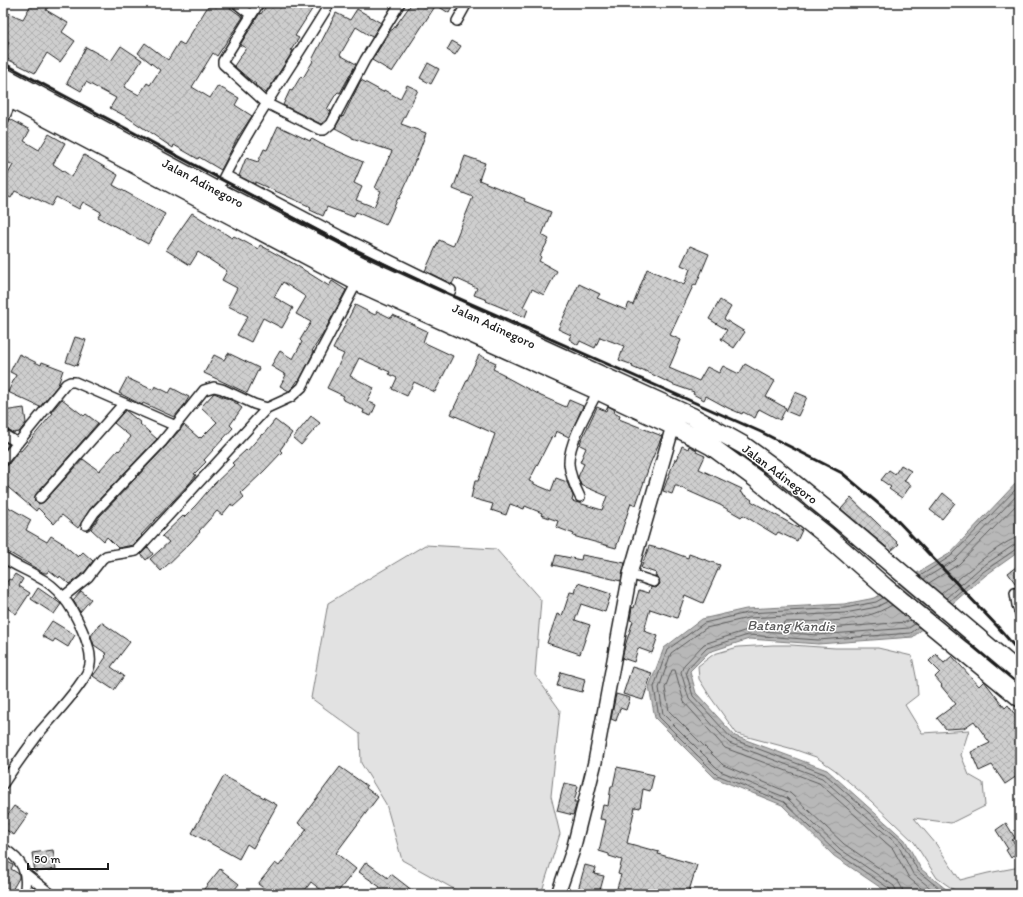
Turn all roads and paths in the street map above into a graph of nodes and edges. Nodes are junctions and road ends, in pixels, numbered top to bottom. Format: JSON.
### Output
{"nodes":[{"id":1,"x":236,"y":3,"type":"edge"},
{"id":2,"x":258,"y":3,"type":"edge"},
{"id":3,"x":330,"y":3,"type":"edge"},
{"id":4,"x":400,"y":3,"type":"edge"},
{"id":5,"x":467,"y":3,"type":"edge"},
{"id":6,"x":251,"y":15,"type":"junction"},
{"id":7,"x":457,"y":21,"type":"dead end"},
{"id":8,"x":3,"y":76,"type":"edge"},
{"id":9,"x":7,"y":97,"type":"edge"},
{"id":10,"x":266,"y":103,"type":"junction"},
{"id":11,"x":3,"y":121,"type":"edge"},
{"id":12,"x":225,"y":175,"type":"junction"},
{"id":13,"x":217,"y":191,"type":"junction"},
{"id":14,"x":357,"y":282,"type":"junction"},
{"id":15,"x":403,"y":295,"type":"junction"},
{"id":16,"x":444,"y":303,"type":"junction"},
{"id":17,"x":598,"y":391,"type":"junction"},
{"id":18,"x":124,"y":403,"type":"junction"},
{"id":19,"x":267,"y":408,"type":"junction"},
{"id":20,"x":176,"y":426,"type":"junction"},
{"id":21,"x":673,"y":426,"type":"junction"},
{"id":22,"x":3,"y":434,"type":"edge"},
{"id":23,"x":18,"y":443,"type":"junction"},
{"id":24,"x":3,"y":461,"type":"edge"},
{"id":25,"x":580,"y":497,"type":"dead end"},
{"id":26,"x":40,"y":498,"type":"dead end"},
{"id":27,"x":86,"y":525,"type":"dead end"},
{"id":28,"x":3,"y":557,"type":"edge"},
{"id":29,"x":630,"y":574,"type":"junction"},
{"id":30,"x":654,"y":582,"type":"dead end"},
{"id":31,"x":1015,"y":593,"type":"dead end"},
{"id":32,"x":63,"y":597,"type":"junction"},
{"id":33,"x":1020,"y":614,"type":"edge"},
{"id":34,"x":1020,"y":673,"type":"edge"},
{"id":35,"x":1020,"y":698,"type":"edge"},
{"id":36,"x":3,"y":784,"type":"edge"},
{"id":37,"x":3,"y":848,"type":"edge"},
{"id":38,"x":26,"y":874,"type":"junction"},
{"id":39,"x":24,"y":894,"type":"edge"},
{"id":40,"x":51,"y":894,"type":"edge"},
{"id":41,"x":558,"y":894,"type":"edge"}],
"edges":[{"from":1,"to":6,"type":"street"},
{"from":2,"to":6,"type":"street"},
{"from":3,"to":10,"type":"street"},
{"from":4,"to":10,"type":"street"},
{"from":5,"to":7,"type":"street"},
{"from":6,"to":10,"type":"street"},
{"from":8,"to":13,"type":"highway","name":"Jalan Adinegoro"},
{"from":9,"to":11,"type":"street"},
{"from":9,"to":14,"type":"highway","name":"Jalan Adinegoro"},
{"from":10,"to":12,"type":"street"},
{"from":12,"to":13,"type":"street"},
{"from":12,"to":16,"type":"street"},
{"from":13,"to":15,"type":"highway","name":"Jalan Adinegoro"},
{"from":14,"to":15,"type":"highway","name":"Jalan Adinegoro"},
{"from":14,"to":19,"type":"street"},
{"from":15,"to":16,"type":"highway","name":"Jalan Adinegoro"},
{"from":15,"to":17,"type":"highway","name":"Jalan Adinegoro"},
{"from":16,"to":34,"type":"highway","name":"Jalan Adinegoro"},
{"from":17,"to":21,"type":"highway","name":"Jalan Adinegoro"},
{"from":17,"to":25,"type":"street"},
{"from":18,"to":20,"type":"street"},
{"from":18,"to":23,"type":"street"},
{"from":18,"to":26,"type":"street"},
{"from":19,"to":20,"type":"street"},
{"from":19,"to":32,"type":"street"},
{"from":20,"to":27,"type":"street"},
{"from":21,"to":29,"type":"street"},
{"from":21,"to":35,"type":"highway","name":"Jalan Adinegoro"},
{"from":22,"to":23,"type":"street"},
{"from":23,"to":24,"type":"street"},
{"from":28,"to":32,"type":"street"},
{"from":29,"to":30,"type":"street"},
{"from":29,"to":41,"type":"street"},
{"from":31,"to":33,"type":"street"},
{"from":32,"to":36,"type":"street"},
{"from":37,"to":38,"type":"street"},
{"from":38,"to":39,"type":"street"},
{"from":38,"to":40,"type":"street"}]}
